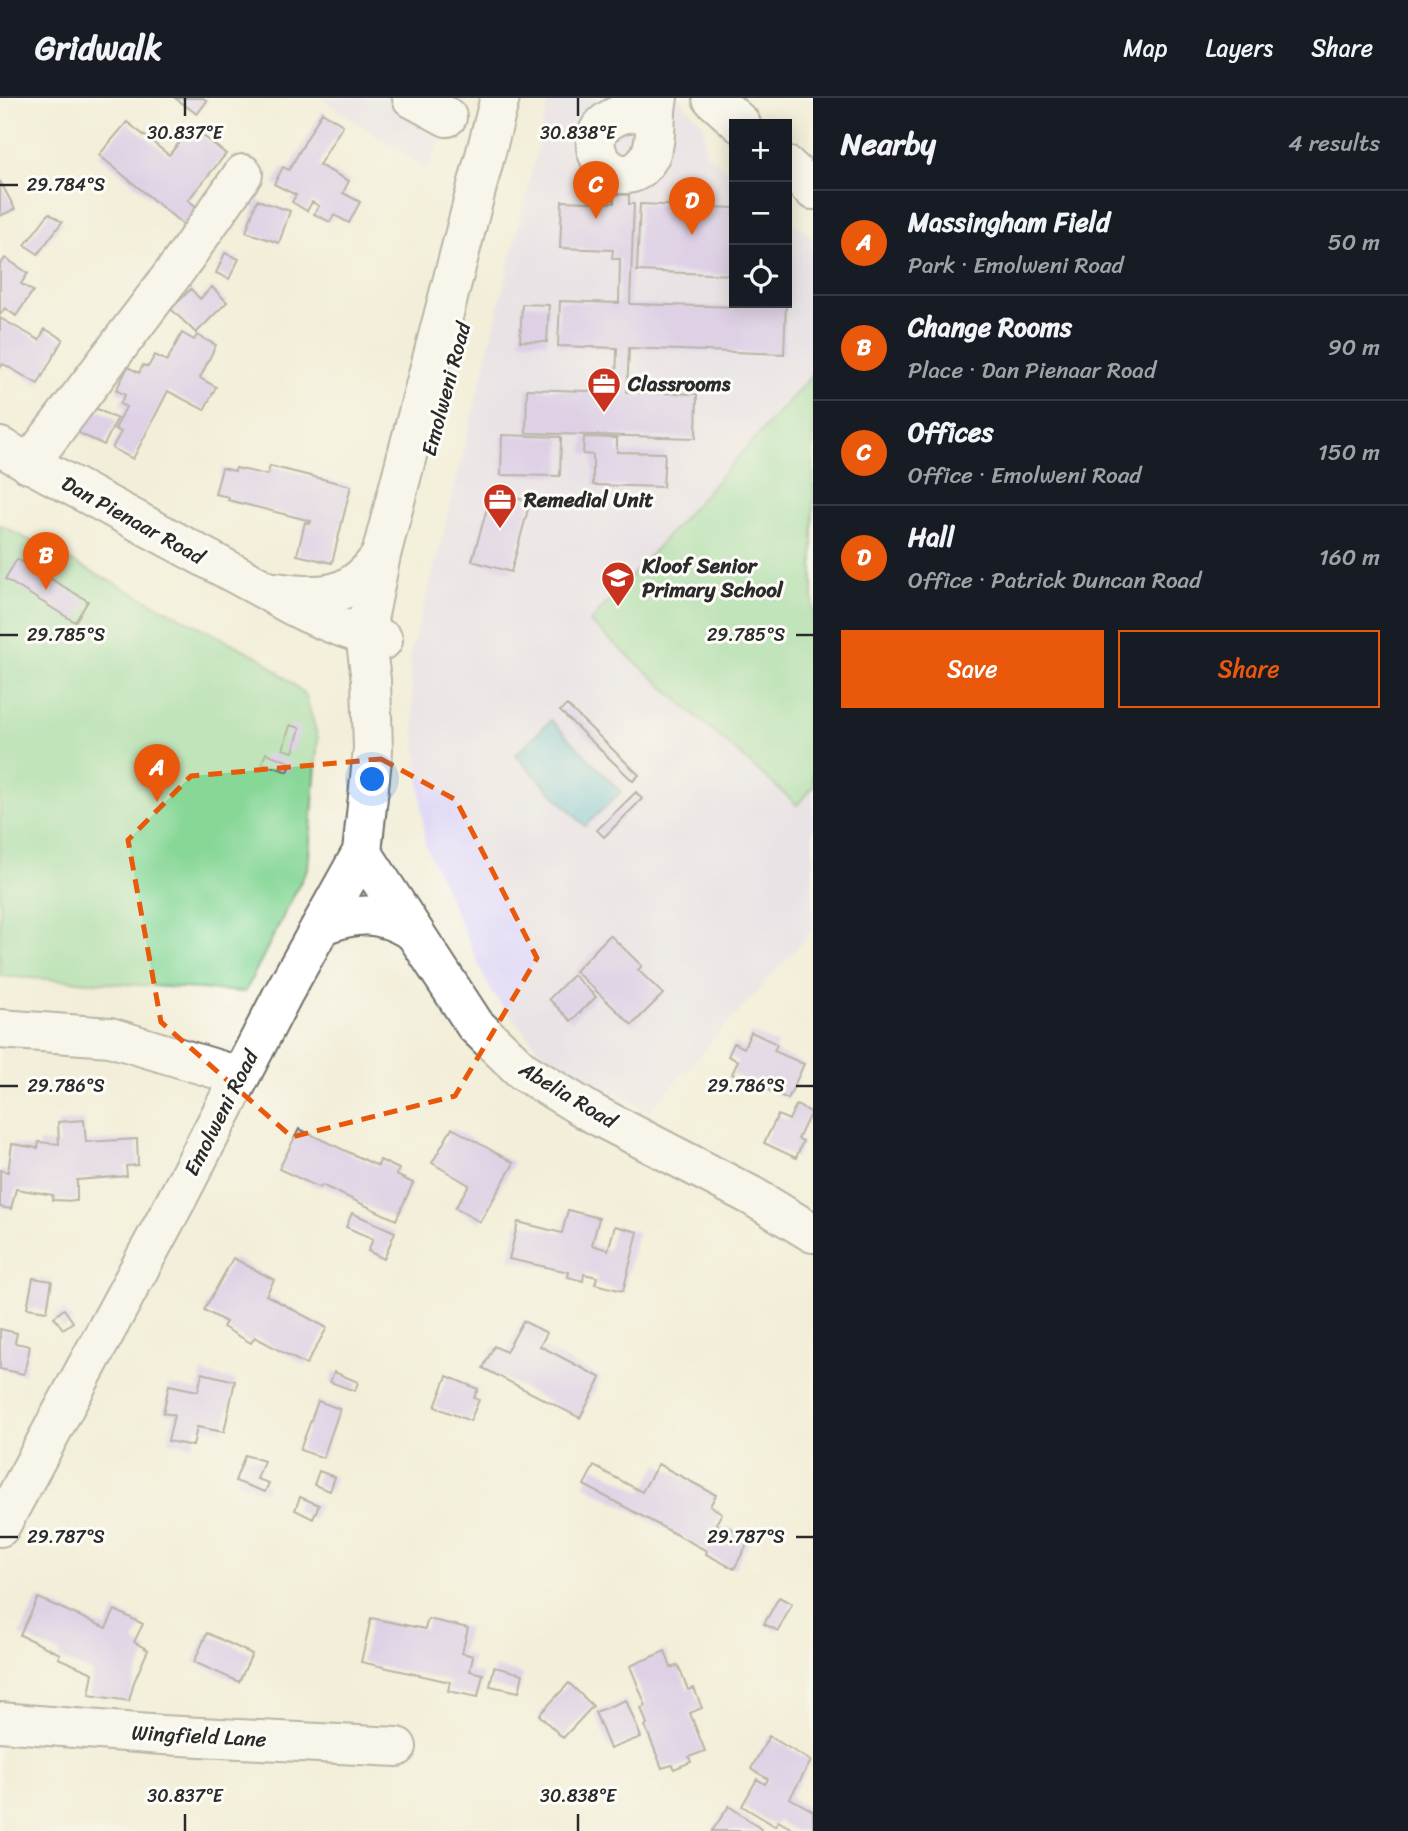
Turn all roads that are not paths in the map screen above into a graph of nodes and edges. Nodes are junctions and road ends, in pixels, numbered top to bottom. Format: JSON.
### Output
{"nodes":[{"id":1,"x":412,"y":98,"type":"edge"},
{"id":2,"x":499,"y":98,"type":"edge"},
{"id":3,"x":524,"y":98,"type":"edge"},
{"id":4,"x":712,"y":98,"type":"edge"},
{"id":5,"x":735,"y":119,"type":"edge"},
{"id":6,"x":465,"y":124,"type":"junction"},
{"id":7,"x":792,"y":171,"type":"edge"},
{"id":8,"x":243,"y":174,"type":"dead end"},
{"id":9,"x":813,"y":190,"type":"edge"},
{"id":10,"x":15,"y":455,"type":"edge"},
{"id":11,"x":381,"y":555,"type":"junction"},
{"id":12,"x":267,"y":591,"type":"junction"},
{"id":13,"x":374,"y":638,"type":"junction"},
{"id":14,"x":362,"y":852,"type":"junction"},
{"id":15,"x":322,"y":925,"type":"junction"},
{"id":16,"x":411,"y":930,"type":"junction"},
{"id":17,"x":0,"y":1029,"type":"edge"},
{"id":18,"x":239,"y":1076,"type":"junction"},
{"id":19,"x":813,"y":1233,"type":"edge"},
{"id":20,"x":0,"y":1527,"type":"edge"},
{"id":21,"x":0,"y":1721,"type":"edge"},
{"id":22,"x":397,"y":1746,"type":"dead end"}],
"edges":[{"from":1,"to":6,"type":"street"},
{"from":2,"to":6,"type":"street","name":"Emolweni Road"},
{"from":3,"to":13,"type":"street","name":"Emolweni Road"},
{"from":4,"to":5,"type":"street"},
{"from":6,"to":11,"type":"street","name":"Emolweni Road"},
{"from":7,"to":9,"type":"street"},
{"from":8,"to":10,"type":"street"},
{"from":10,"to":12,"type":"street","name":"Dan Pienaar Road"},
{"from":11,"to":12,"type":"street","name":"Dan Pienaar Road"},
{"from":11,"to":13,"type":"street","name":"Emolweni Road"},
{"from":12,"to":13,"type":"street","name":"Dan Pienaar Road"},
{"from":13,"to":14,"type":"street","name":"Emolweni Road"},
{"from":14,"to":15,"type":"street","name":"Emolweni Road"},
{"from":14,"to":16,"type":"street","name":"Abelia Road"},
{"from":15,"to":16,"type":"street"},
{"from":15,"to":18,"type":"street","name":"Emolweni Road"},
{"from":16,"to":19,"type":"street","name":"Abelia Road"},
{"from":17,"to":18,"type":"street"},
{"from":18,"to":20,"type":"street","name":"Emolweni Road"},
{"from":21,"to":22,"type":"street","name":"Wingfield Lane"}]}
